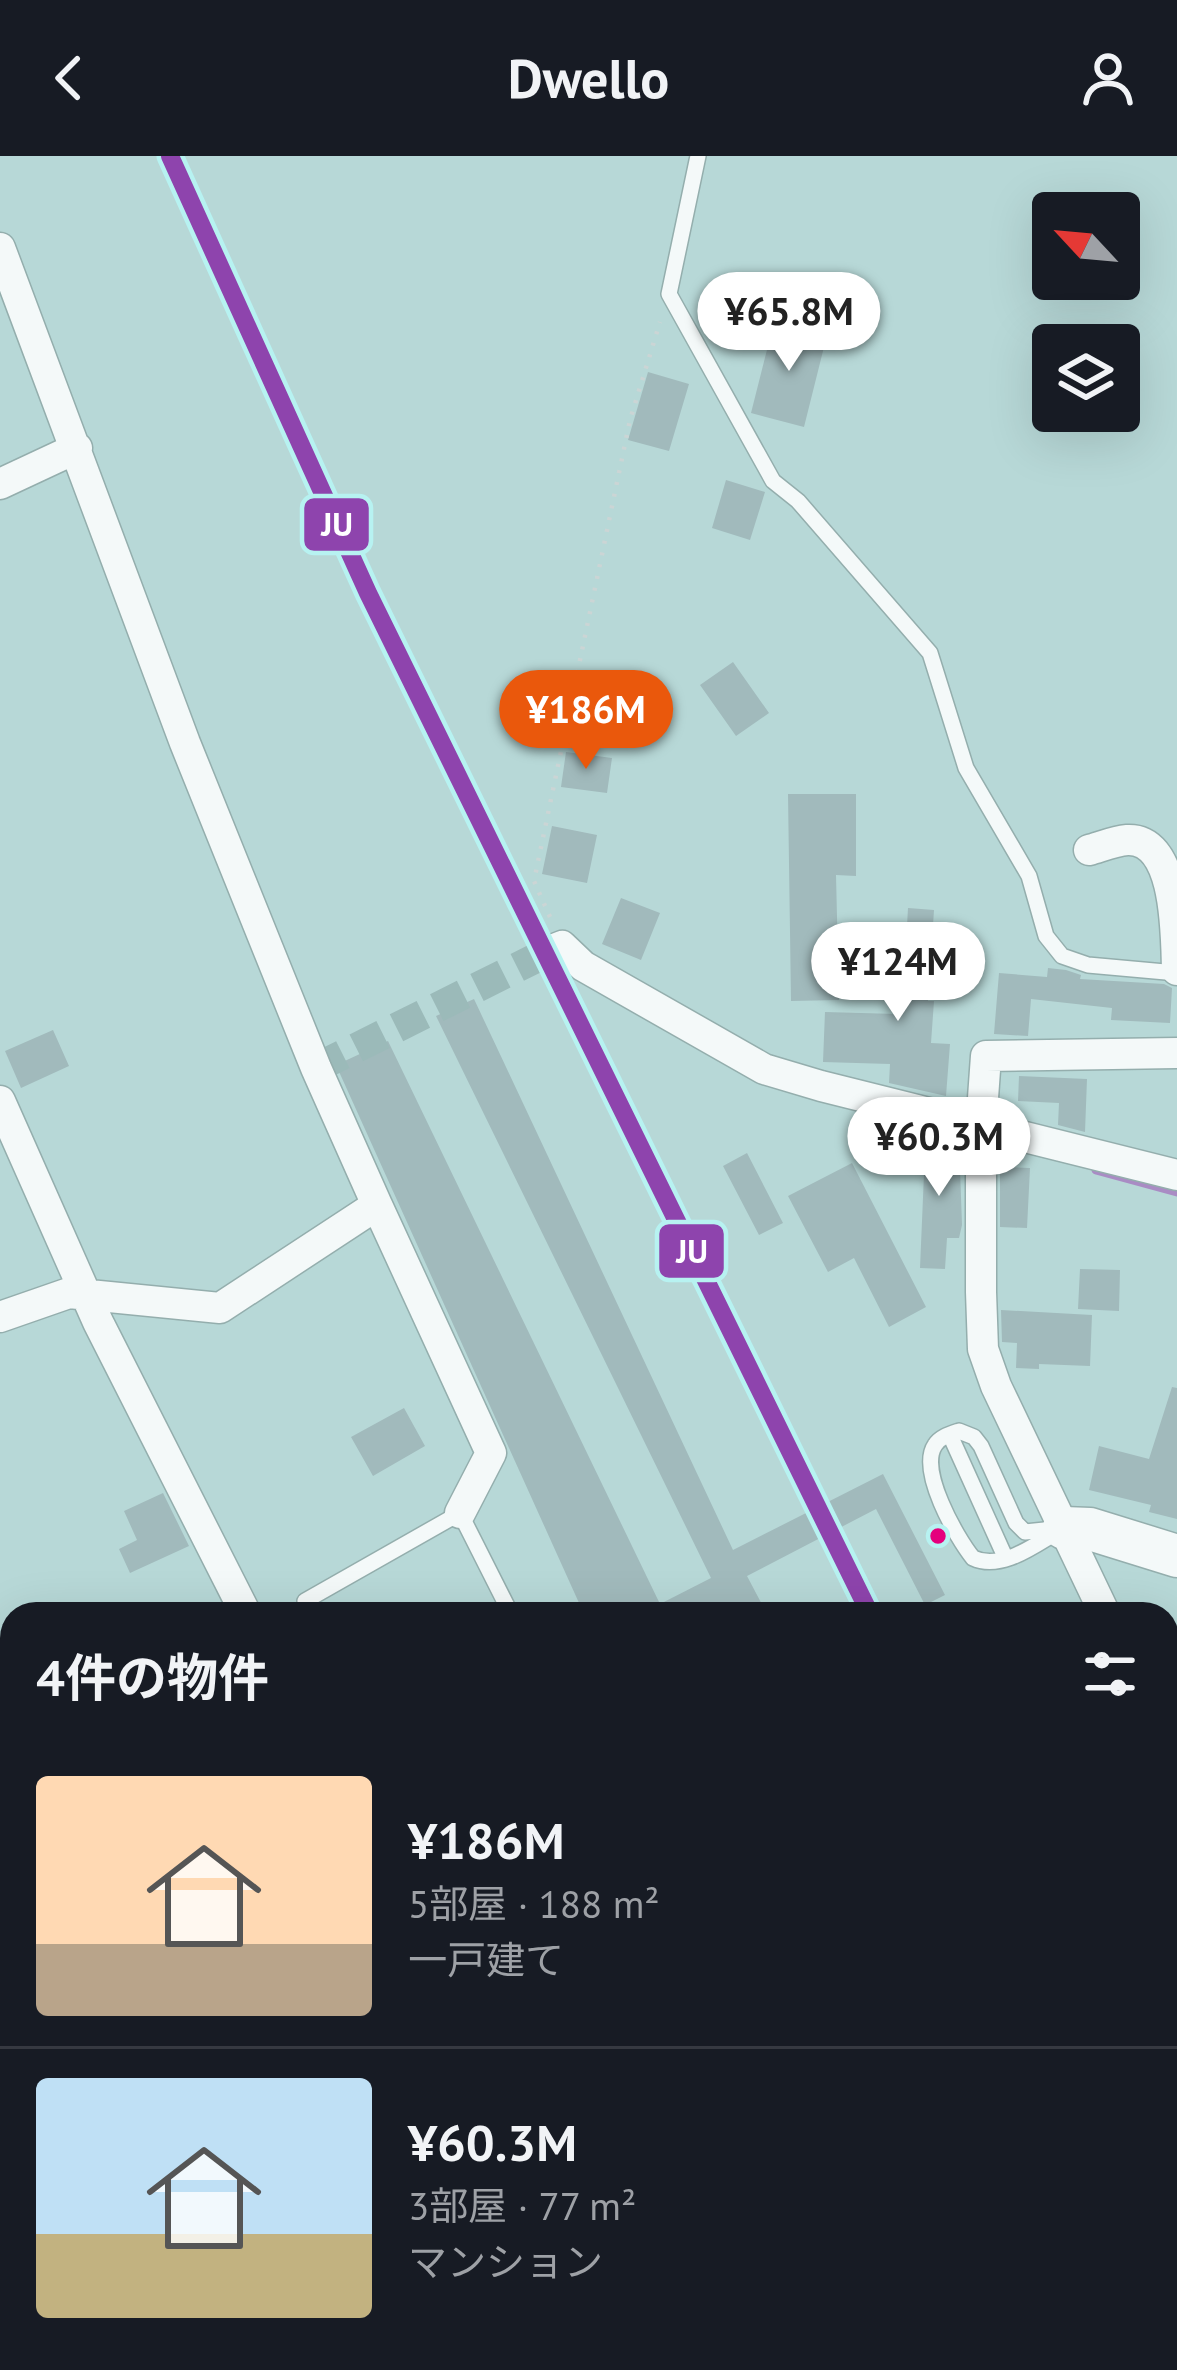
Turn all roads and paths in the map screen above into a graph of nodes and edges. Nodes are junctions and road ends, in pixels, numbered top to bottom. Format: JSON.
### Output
{"nodes":[{"id":1,"x":698,"y":156,"type":"edge"},
{"id":2,"x":0,"y":248,"type":"edge"},
{"id":3,"x":669,"y":294,"type":"junction"},
{"id":4,"x":77,"y":448,"type":"junction"},
{"id":5,"x":0,"y":484,"type":"edge"},
{"id":6,"x":1089,"y":850,"type":"dead end"},
{"id":7,"x":557,"y":948,"type":"joint"},
{"id":8,"x":1177,"y":972,"type":"edge"},
{"id":9,"x":1177,"y":1053,"type":"edge"},
{"id":10,"x":0,"y":1101,"type":"edge"},
{"id":11,"x":981,"y":1126,"type":"junction"},
{"id":12,"x":1177,"y":1175,"type":"edge"},
{"id":13,"x":377,"y":1205,"type":"junction"},
{"id":14,"x":87,"y":1296,"type":"junction"},
{"id":15,"x":0,"y":1317,"type":"edge"},
{"id":16,"x":950,"y":1435,"type":"junction"},
{"id":17,"x":460,"y":1513,"type":"junction"},
{"id":18,"x":1064,"y":1528,"type":"junction"},
{"id":19,"x":1177,"y":1556,"type":"edge"},
{"id":20,"x":1006,"y":1559,"type":"junction"},
{"id":21,"x":240,"y":1602,"type":"edge"},
{"id":22,"x":305,"y":1602,"type":"edge"},
{"id":23,"x":505,"y":1602,"type":"edge"},
{"id":24,"x":1099,"y":1602,"type":"edge"}],
"edges":[{"from":1,"to":3,"type":"lane"},
{"from":2,"to":4,"type":"street"},
{"from":3,"to":7,"type":"path"},
{"from":3,"to":8,"type":"lane"},
{"from":4,"to":5,"type":"street"},
{"from":4,"to":13,"type":"street"},
{"from":6,"to":8,"type":"street"},
{"from":7,"to":11,"type":"street"},
{"from":9,"to":11,"type":"street"},
{"from":10,"to":14,"type":"street"},
{"from":11,"to":12,"type":"street"},
{"from":11,"to":18,"type":"street"},
{"from":13,"to":14,"type":"street"},
{"from":13,"to":17,"type":"street"},
{"from":14,"to":15,"type":"street"},
{"from":14,"to":21,"type":"street"},
{"from":16,"to":18,"type":"lane"},
{"from":16,"to":20,"type":"lane"},
{"from":16,"to":20,"type":"lane"},
{"from":17,"to":22,"type":"lane"},
{"from":17,"to":23,"type":"lane"},
{"from":18,"to":19,"type":"main road"},
{"from":18,"to":20,"type":"lane"},
{"from":18,"to":24,"type":"street"}]}
